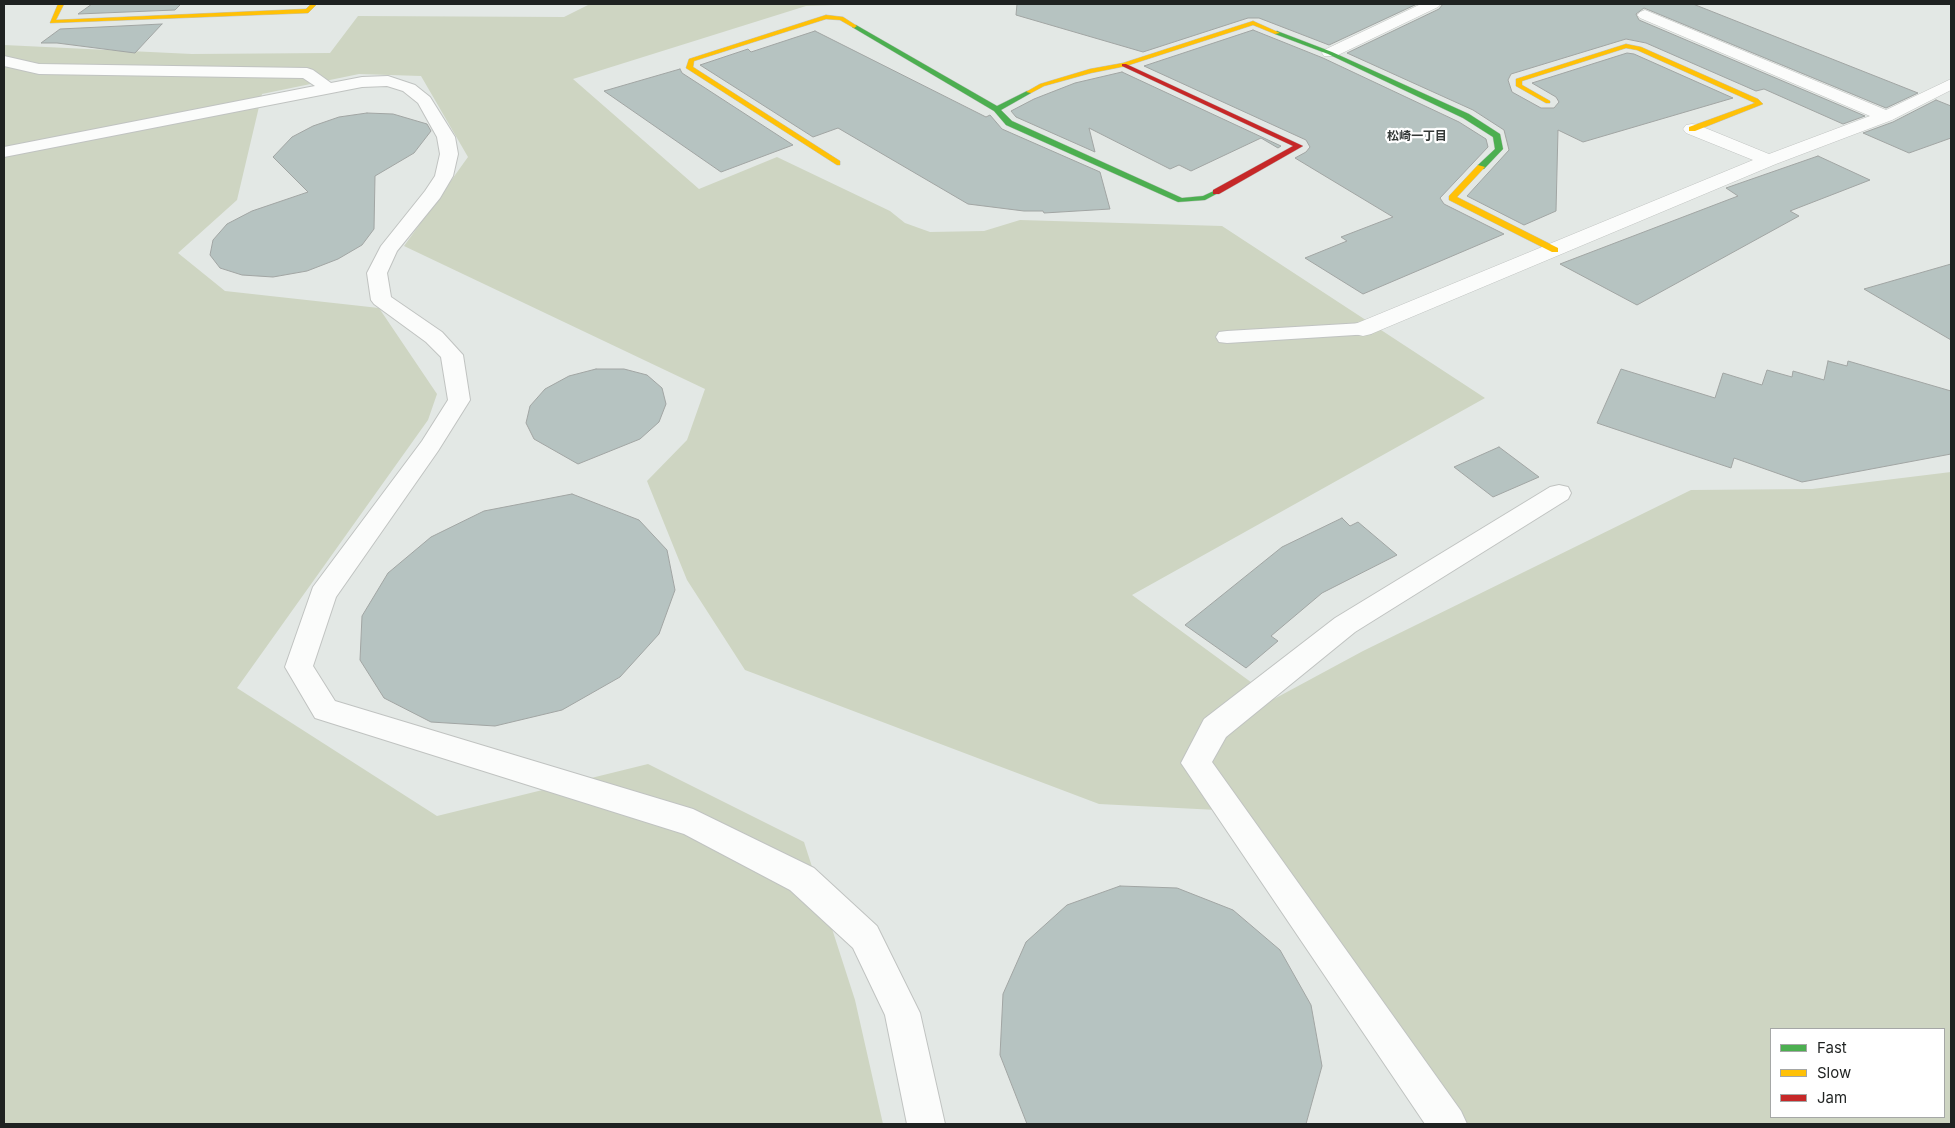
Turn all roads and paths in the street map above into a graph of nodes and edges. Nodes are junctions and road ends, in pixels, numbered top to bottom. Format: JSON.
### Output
{"nodes":[{"id":1,"x":61,"y":4,"type":"edge"},
{"id":2,"x":314,"y":4,"type":"edge"},
{"id":3,"x":1433,"y":4,"type":"edge"},
{"id":4,"x":1645,"y":15,"type":"dead end"},
{"id":5,"x":1330,"y":53,"type":"junction"},
{"id":6,"x":4,"y":61,"type":"edge"},
{"id":7,"x":1124,"y":65,"type":"junction"},
{"id":8,"x":1951,"y":84,"type":"edge"},
{"id":9,"x":327,"y":88,"type":"junction"},
{"id":10,"x":1548,"y":102,"type":"dead end"},
{"id":11,"x":997,"y":108,"type":"junction"},
{"id":12,"x":1886,"y":116,"type":"junction"},
{"id":13,"x":1692,"y":129,"type":"joint"},
{"id":14,"x":4,"y":152,"type":"edge"},
{"id":15,"x":1769,"y":160,"type":"junction"},
{"id":16,"x":837,"y":162,"type":"dead end"},
{"id":17,"x":1555,"y":250,"type":"junction"},
{"id":18,"x":1363,"y":329,"type":"joint"},
{"id":19,"x":1227,"y":336,"type":"dead end"},
{"id":20,"x":1559,"y":492,"type":"dead end"},
{"id":21,"x":926,"y":1124,"type":"edge"},
{"id":22,"x":1448,"y":1124,"type":"edge"}],
"edges":[{"from":1,"to":2,"type":"street"},
{"from":3,"to":5,"type":"street"},
{"from":4,"to":12,"type":"street"},
{"from":5,"to":7,"type":"street"},
{"from":5,"to":17,"type":"street"},
{"from":6,"to":9,"type":"lane"},
{"from":7,"to":11,"type":"street"},
{"from":7,"to":11,"type":"street"},
{"from":8,"to":12,"type":"street"},
{"from":9,"to":14,"type":"lane"},
{"from":9,"to":21,"type":"lane"},
{"from":10,"to":13,"type":"street"},
{"from":11,"to":16,"type":"street"},
{"from":12,"to":15,"type":"street"},
{"from":13,"to":15,"type":"street"},
{"from":15,"to":17,"type":"street"},
{"from":17,"to":18,"type":"street"},
{"from":18,"to":19,"type":"lane"},
{"from":20,"to":22,"type":"lane"}]}
